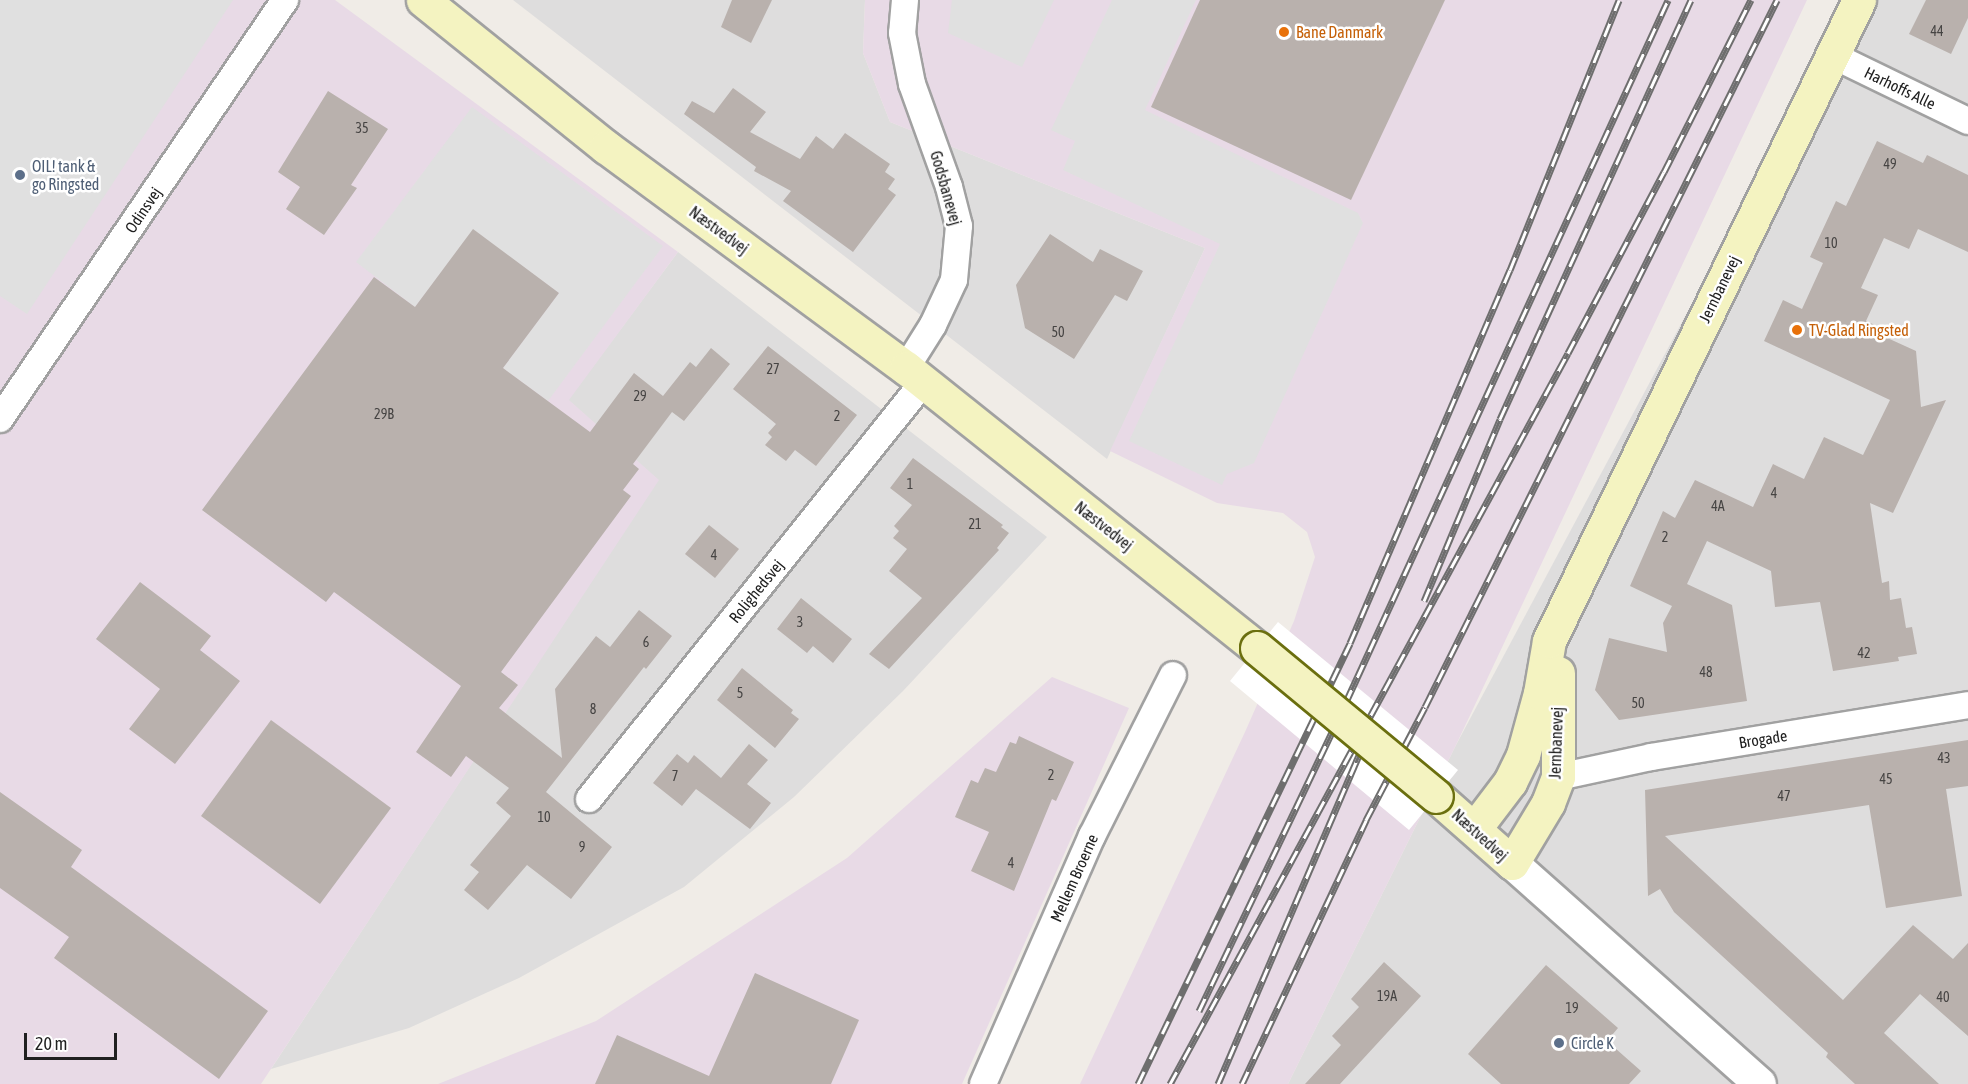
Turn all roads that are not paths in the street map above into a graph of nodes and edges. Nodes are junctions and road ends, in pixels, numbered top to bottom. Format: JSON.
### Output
{"nodes":[{"id":1,"x":285,"y":0,"type":"edge"},
{"id":2,"x":423,"y":0,"type":"edge"},
{"id":3,"x":905,"y":0,"type":"edge"},
{"id":4,"x":1859,"y":0,"type":"edge"},
{"id":5,"x":1832,"y":55,"type":"junction"},
{"id":6,"x":1968,"y":121,"type":"edge"},
{"id":7,"x":914,"y":376,"type":"junction"},
{"id":8,"x":0,"y":419,"type":"edge"},
{"id":9,"x":1580,"y":578,"type":"junction"},
{"id":10,"x":1173,"y":675,"type":"dead end"},
{"id":11,"x":1968,"y":705,"type":"edge"},
{"id":12,"x":1558,"y":777,"type":"junction"},
{"id":13,"x":589,"y":799,"type":"dead end"},
{"id":14,"x":1475,"y":828,"type":"junction"},
{"id":15,"x":1512,"y":863,"type":"junction"},
{"id":16,"x":983,"y":1084,"type":"edge"},
{"id":17,"x":1760,"y":1084,"type":"edge"}],
"edges":[{"from":1,"to":8,"type":"street","name":"Odinsvej"},
{"from":2,"to":7,"type":"main road","name":"Næstvedvej"},
{"from":3,"to":7,"type":"street","name":"Godsbanevej"},
{"from":4,"to":5,"type":"main road","name":"Jernbanevej"},
{"from":5,"to":6,"type":"street","name":"Harhoffs Alle"},
{"from":5,"to":9,"type":"main road","name":"Jernbanevej"},
{"from":7,"to":13,"type":"street","name":"Rolighedsvej"},
{"from":7,"to":14,"type":"main road","name":"Næstvedvej","bridge":true},
{"from":9,"to":12,"type":"main road","name":"Jernbanevej"},
{"from":9,"to":14,"type":"main road","name":"Jernbanevej"},
{"from":10,"to":16,"type":"street","name":"Mellem Broerne"},
{"from":11,"to":12,"type":"street","name":"Brogade"},
{"from":12,"to":15,"type":"main road","name":"Jernbanevej"},
{"from":14,"to":15,"type":"main road","name":"Næstvedvej"},
{"from":15,"to":17,"type":"street","name":"Næstvedvej"}]}
